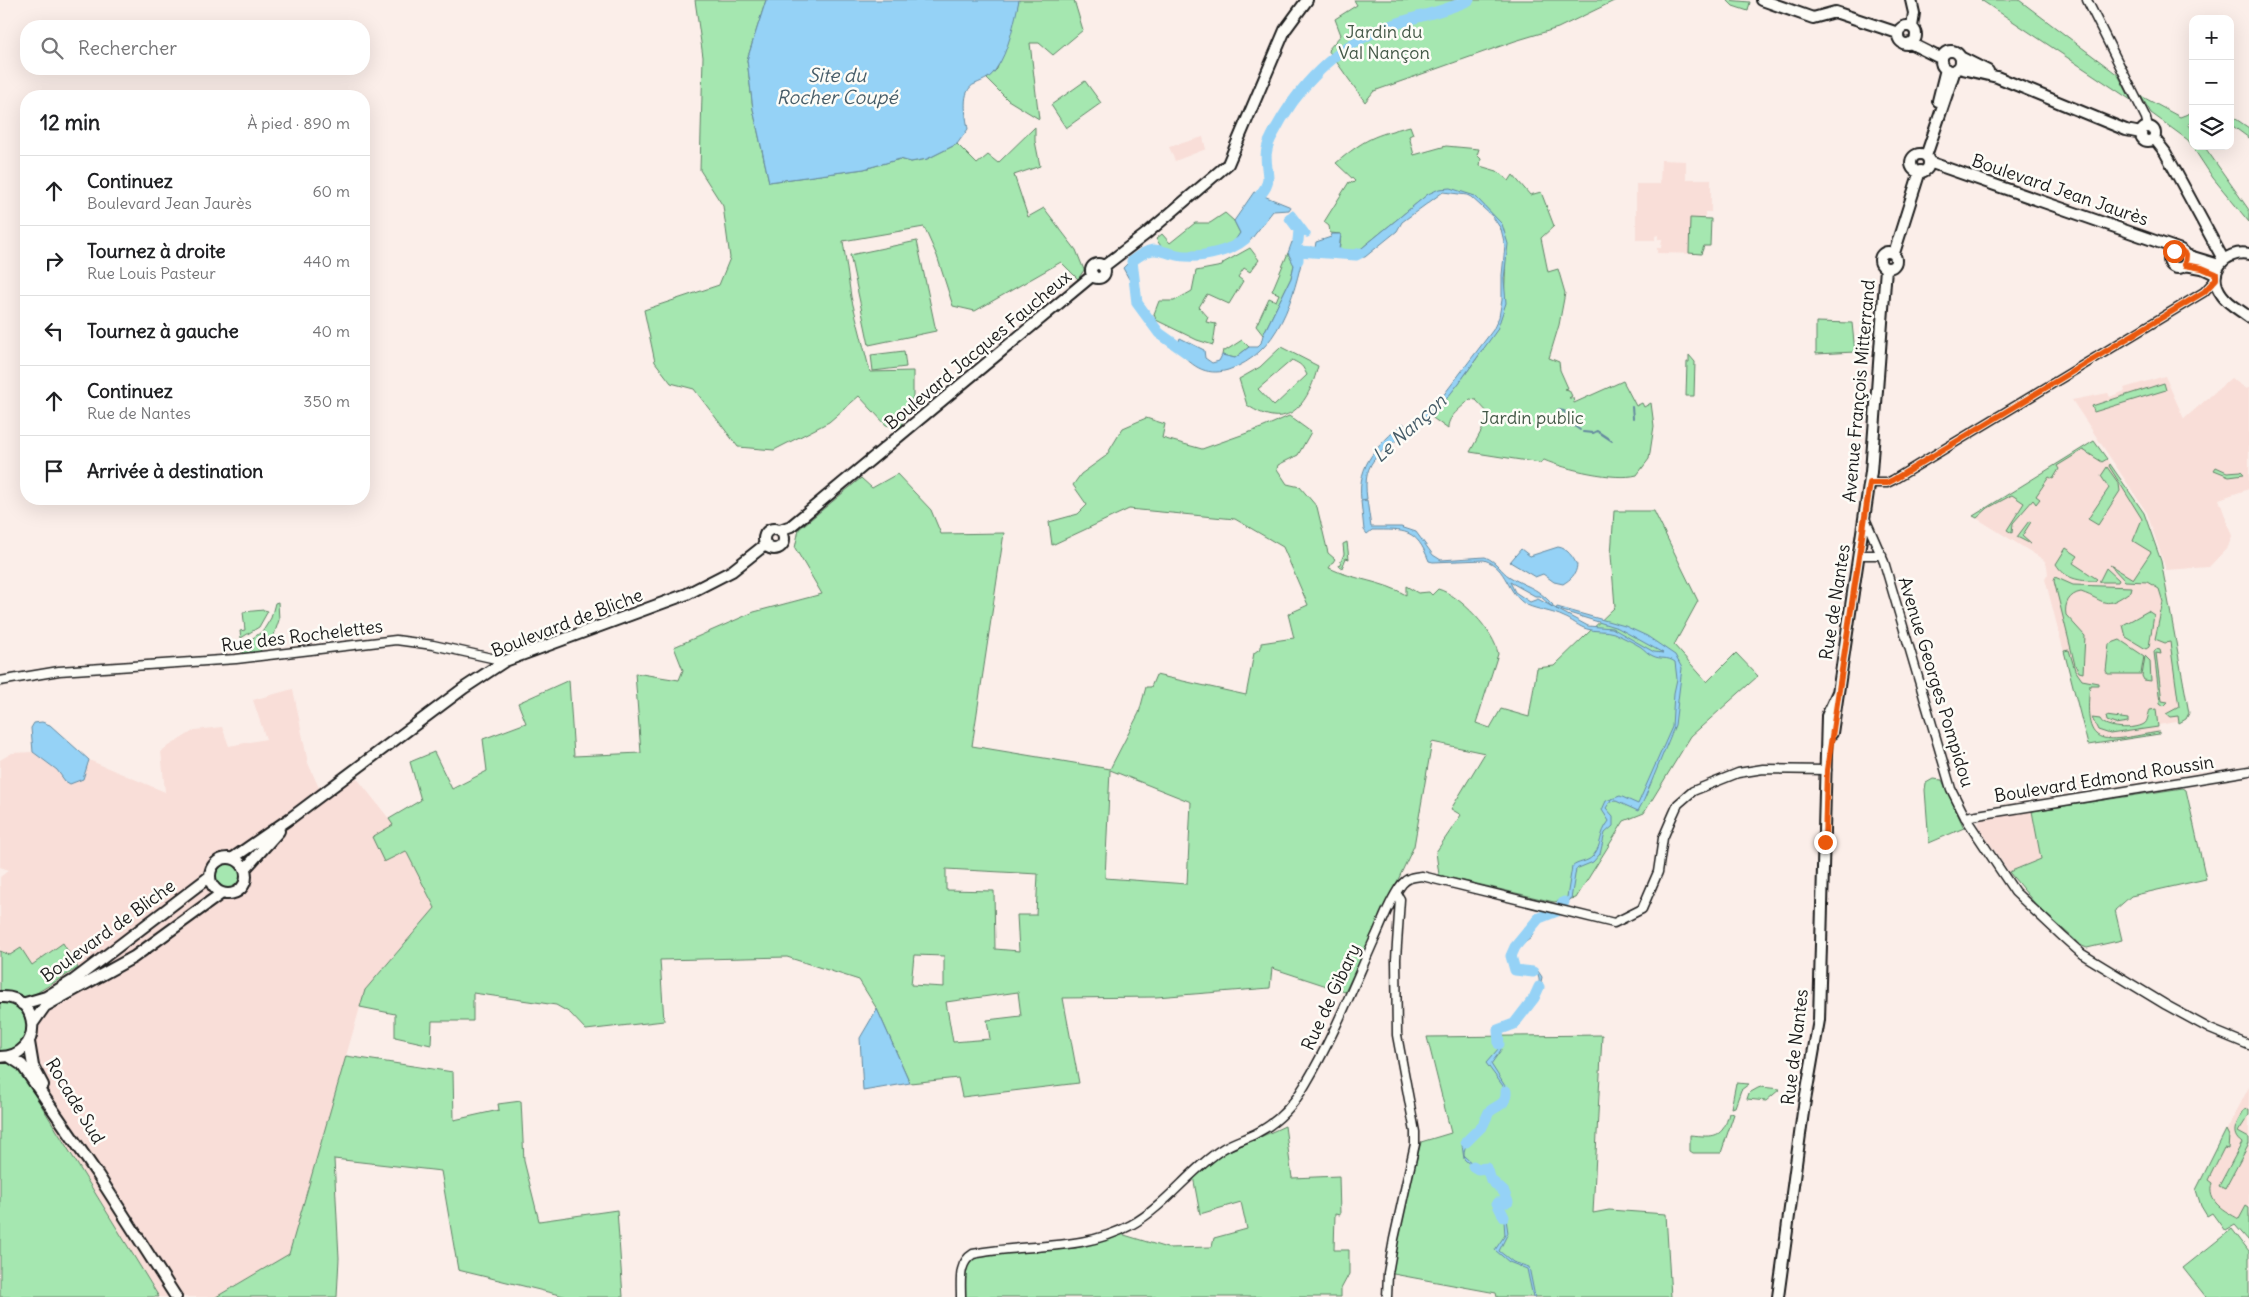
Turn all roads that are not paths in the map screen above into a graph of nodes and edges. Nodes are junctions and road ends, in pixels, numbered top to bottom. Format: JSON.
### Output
{"nodes":[{"id":1,"x":1307,"y":0,"type":"edge"},
{"id":2,"x":1762,"y":0,"type":"edge"},
{"id":3,"x":1910,"y":0,"type":"edge"},
{"id":4,"x":2087,"y":0,"type":"edge"},
{"id":5,"x":1909,"y":26,"type":"junction"},
{"id":6,"x":1898,"y":33,"type":"junction"},
{"id":7,"x":1912,"y":41,"type":"junction"},
{"id":8,"x":1949,"y":64,"type":"junction"},
{"id":9,"x":1984,"y":71,"type":"junction"},
{"id":10,"x":2145,"y":130,"type":"junction"},
{"id":11,"x":1923,"y":163,"type":"junction"},
{"id":12,"x":2211,"y":238,"type":"junction"},
{"id":13,"x":2234,"y":254,"type":"junction"},
{"id":14,"x":2249,"y":254,"type":"edge"},
{"id":15,"x":2170,"y":255,"type":"junction"},
{"id":16,"x":2184,"y":257,"type":"junction"},
{"id":17,"x":2218,"y":269,"type":"junction"},
{"id":18,"x":2219,"y":291,"type":"junction"},
{"id":19,"x":2204,"y":292,"type":"junction"},
{"id":20,"x":2249,"y":317,"type":"edge"},
{"id":21,"x":1870,"y":483,"type":"junction"},
{"id":22,"x":1864,"y":516,"type":"junction"},
{"id":23,"x":780,"y":530,"type":"junction"},
{"id":24,"x":766,"y":544,"type":"junction"},
{"id":25,"x":1860,"y":555,"type":"junction"},
{"id":26,"x":1882,"y":555,"type":"junction"},
{"id":27,"x":505,"y":661,"type":"junction"},
{"id":28,"x":0,"y":681,"type":"edge"},
{"id":29,"x":1827,"y":770,"type":"junction"},
{"id":30,"x":2249,"y":771,"type":"edge"},
{"id":31,"x":292,"y":817,"type":"junction"},
{"id":32,"x":1965,"y":817,"type":"junction"},
{"id":33,"x":233,"y":858,"type":"junction"},
{"id":34,"x":245,"y":869,"type":"junction"},
{"id":35,"x":210,"y":877,"type":"junction"},
{"id":36,"x":222,"y":893,"type":"junction"},
{"id":37,"x":1397,"y":894,"type":"junction"},
{"id":38,"x":0,"y":997,"type":"edge"},
{"id":39,"x":22,"y":1004,"type":"junction"},
{"id":40,"x":33,"y":1023,"type":"junction"},
{"id":41,"x":29,"y":1042,"type":"junction"},
{"id":42,"x":2249,"y":1045,"type":"edge"},
{"id":43,"x":5,"y":1057,"type":"edge"},
{"id":44,"x":98,"y":1175,"type":"junction"},
{"id":45,"x":176,"y":1297,"type":"edge"},
{"id":46,"x":961,"y":1297,"type":"edge"},
{"id":47,"x":1388,"y":1297,"type":"edge"},
{"id":48,"x":1778,"y":1297,"type":"edge"}],
"edges":[{"from":1,"to":23,"type":"main road","name":"Boulevard Jacques Faucheux"},
{"from":2,"to":6,"type":"main road"},
{"from":3,"to":5,"type":"main road"},
{"from":4,"to":10,"type":"street"},
{"from":5,"to":6,"type":"main road"},
{"from":5,"to":7,"type":"main road"},
{"from":6,"to":7,"type":"main road"},
{"from":7,"to":8,"type":"main road"},
{"from":8,"to":9,"type":"main road"},
{"from":8,"to":9,"type":"main road"},
{"from":8,"to":11,"type":"main road"},
{"from":9,"to":10,"type":"main road"},
{"from":10,"to":12,"type":"main road"},
{"from":11,"to":15,"type":"main road","name":"Boulevard Jean Jaurès"},
{"from":11,"to":16,"type":"main road","name":"Boulevard Jean Jaurès"},
{"from":11,"to":21,"type":"main road","name":"Avenue François Mitterrand"},
{"from":12,"to":13,"type":"main road"},
{"from":12,"to":17,"type":"main road"},
{"from":13,"to":14,"type":"main road"},
{"from":13,"to":17,"type":"main road"},
{"from":15,"to":16,"type":"main road"},
{"from":15,"to":16,"type":"main road","name":"Boulevard Jean Jaurès"},
{"from":16,"to":17,"type":"main road","name":"Boulevard Jean Jaurès"},
{"from":17,"to":18,"type":"main road"},
{"from":17,"to":19,"type":"street"},
{"from":18,"to":19,"type":"street"},
{"from":18,"to":20,"type":"main road"},
{"from":19,"to":21,"type":"street"},
{"from":21,"to":22,"type":"main road","name":"Avenue François Mitterrand"},
{"from":22,"to":25,"type":"main road","name":"Rue de Nantes"},
{"from":22,"to":26,"type":"street","name":"Avenue Georges Pompidou"},
{"from":23,"to":24,"type":"main road"},
{"from":23,"to":24,"type":"main road"},
{"from":24,"to":27,"type":"main road","name":"Boulevard de Bliche"},
{"from":25,"to":26,"type":"street"},
{"from":25,"to":29,"type":"main road","name":"Rue de Nantes"},
{"from":26,"to":32,"type":"street","name":"Avenue Georges Pompidou"},
{"from":27,"to":28,"type":"street","name":"Rue des Rochelettes"},
{"from":27,"to":31,"type":"main road","name":"Boulevard de Bliche"},
{"from":29,"to":37,"type":"street","name":"Rue de Gibary"},
{"from":29,"to":48,"type":"main road","name":"Rue de Nantes"},
{"from":30,"to":32,"type":"street","name":"Boulevard Edmond Roussin"},
{"from":31,"to":33,"type":"main road","name":"Boulevard de Bliche"},
{"from":31,"to":34,"type":"main road","name":"Boulevard de Bliche"},
{"from":32,"to":42,"type":"street","name":"Avenue Georges Pompidou"},
{"from":33,"to":34,"type":"main road"},
{"from":33,"to":35,"type":"main road"},
{"from":34,"to":36,"type":"main road"},
{"from":35,"to":36,"type":"main road"},
{"from":35,"to":39,"type":"main road","name":"Boulevard de Bliche"},
{"from":36,"to":40,"type":"main road","name":"Boulevard de Bliche"},
{"from":37,"to":46,"type":"street","name":"Rue de Gibary"},
{"from":37,"to":47,"type":"street"},
{"from":38,"to":39,"type":"main road"},
{"from":39,"to":40,"type":"main road"},
{"from":40,"to":41,"type":"main road"},
{"from":41,"to":43,"type":"main road"},
{"from":41,"to":44,"type":"main road","name":"Rocade Sud"},
{"from":43,"to":44,"type":"main road","name":"Rocade Sud"},
{"from":44,"to":45,"type":"main road","name":"Rocade Sud"}]}
